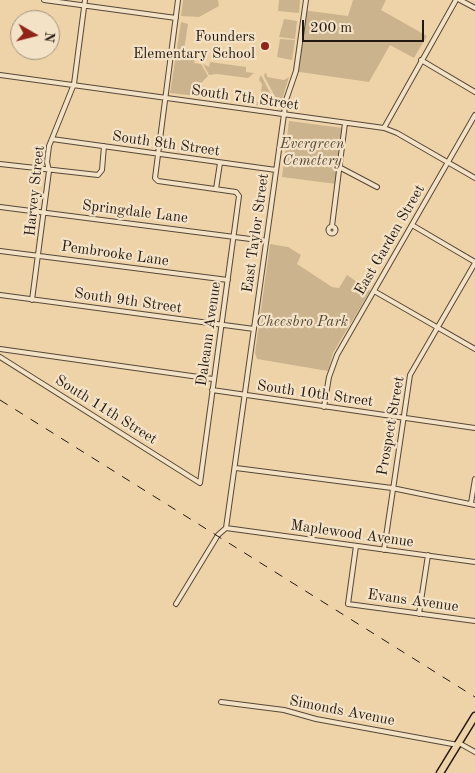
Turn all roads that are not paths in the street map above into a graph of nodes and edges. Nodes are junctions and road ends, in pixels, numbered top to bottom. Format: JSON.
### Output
{"nodes":[{"id":1,"x":44,"y":0,"type":"edge"},
{"id":2,"x":85,"y":0,"type":"edge"},
{"id":3,"x":178,"y":0,"type":"edge"},
{"id":4,"x":306,"y":0,"type":"edge"},
{"id":5,"x":456,"y":0,"type":"edge"},
{"id":6,"x":460,"y":0,"type":"edge"},
{"id":7,"x":84,"y":6,"type":"junction"},
{"id":8,"x":475,"y":8,"type":"edge"},
{"id":9,"x":176,"y":18,"type":"junction"},
{"id":10,"x":421,"y":60,"type":"junction"},
{"id":11,"x":0,"y":74,"type":"edge"},
{"id":12,"x":74,"y":84,"type":"junction"},
{"id":13,"x":475,"y":92,"type":"edge"},
{"id":14,"x":165,"y":98,"type":"junction"},
{"id":15,"x":284,"y":114,"type":"junction"},
{"id":16,"x":475,"y":115,"type":"edge"},
{"id":17,"x":346,"y":123,"type":"junction"},
{"id":18,"x":384,"y":128,"type":"junction"},
{"id":19,"x":52,"y":139,"type":"junction"},
{"id":20,"x":104,"y":146,"type":"junction"},
{"id":21,"x":158,"y":154,"type":"junction"},
{"id":22,"x":447,"y":162,"type":"junction"},
{"id":23,"x":220,"y":163,"type":"junction"},
{"id":24,"x":0,"y":164,"type":"edge"},
{"id":25,"x":339,"y":168,"type":"junction"},
{"id":26,"x":276,"y":170,"type":"junction"},
{"id":27,"x":49,"y":171,"type":"junction"},
{"id":28,"x":475,"y":178,"type":"edge"},
{"id":29,"x":377,"y":187,"type":"dead end"},
{"id":30,"x":216,"y":189,"type":"junction"},
{"id":31,"x":0,"y":207,"type":"edge"},
{"id":32,"x":44,"y":212,"type":"junction"},
{"id":33,"x":412,"y":225,"type":"junction"},
{"id":34,"x":332,"y":226,"type":"dead end"},
{"id":35,"x":234,"y":236,"type":"junction"},
{"id":36,"x":266,"y":241,"type":"junction"},
{"id":37,"x":0,"y":251,"type":"edge"},
{"id":38,"x":38,"y":256,"type":"junction"},
{"id":39,"x":475,"y":262,"type":"edge"},
{"id":40,"x":228,"y":280,"type":"junction"},
{"id":41,"x":374,"y":291,"type":"junction"},
{"id":42,"x":0,"y":295,"type":"edge"},
{"id":43,"x":32,"y":300,"type":"junction"},
{"id":44,"x":221,"y":325,"type":"junction"},
{"id":45,"x":438,"y":327,"type":"junction"},
{"id":46,"x":254,"y":329,"type":"junction"},
{"id":47,"x":0,"y":349,"type":"edge"},
{"id":48,"x":475,"y":349,"type":"edge"},
{"id":49,"x":0,"y":357,"type":"edge"},
{"id":50,"x":213,"y":379,"type":"junction"},
{"id":51,"x":212,"y":390,"type":"junction"},
{"id":52,"x":246,"y":395,"type":"junction"},
{"id":53,"x":324,"y":407,"type":"junction"},
{"id":54,"x":403,"y":418,"type":"junction"},
{"id":55,"x":475,"y":428,"type":"edge"},
{"id":56,"x":236,"y":468,"type":"junction"},
{"id":57,"x":475,"y":479,"type":"edge"},
{"id":58,"x":200,"y":483,"type":"joint"},
{"id":59,"x":392,"y":488,"type":"junction"},
{"id":60,"x":473,"y":504,"type":"edge"},
{"id":61,"x":226,"y":528,"type":"junction"},
{"id":62,"x":356,"y":546,"type":"junction"},
{"id":63,"x":384,"y":550,"type":"junction"},
{"id":64,"x":428,"y":555,"type":"junction"},
{"id":65,"x":475,"y":562,"type":"edge"},
{"id":66,"x":176,"y":604,"type":"dead end"},
{"id":67,"x":419,"y":614,"type":"junction"},
{"id":68,"x":475,"y":621,"type":"edge"},
{"id":69,"x":220,"y":702,"type":"dead end"},
{"id":70,"x":475,"y":716,"type":"edge"},
{"id":71,"x":459,"y":744,"type":"junction"},
{"id":72,"x":475,"y":752,"type":"edge"},
{"id":73,"x":440,"y":773,"type":"edge"}],
"edges":[{"from":1,"to":7,"type":"street"},
{"from":2,"to":7,"type":"street","name":"Harvey Street"},
{"from":3,"to":9,"type":"street"},
{"from":4,"to":15,"type":"street","name":"East Taylor Street"},
{"from":5,"to":10,"type":"street"},
{"from":6,"to":8,"type":"street"},
{"from":7,"to":9,"type":"street"},
{"from":7,"to":12,"type":"street","name":"Harvey Street"},
{"from":9,"to":14,"type":"street"},
{"from":10,"to":13,"type":"street"},
{"from":10,"to":18,"type":"street"},
{"from":11,"to":12,"type":"street","name":"South 7th Street"},
{"from":12,"to":14,"type":"street","name":"South 7th Street"},
{"from":12,"to":19,"type":"street","name":"Harvey Street"},
{"from":14,"to":15,"type":"street","name":"South 7th Street"},
{"from":14,"to":21,"type":"street"},
{"from":15,"to":17,"type":"street","name":"South 7th Street"},
{"from":15,"to":26,"type":"street","name":"East Taylor Street"},
{"from":16,"to":22,"type":"street","name":"East Garden Street"},
{"from":17,"to":18,"type":"street","name":"South 7th Street"},
{"from":17,"to":25,"type":"street"},
{"from":18,"to":22,"type":"street","name":"South 7th Street"},
{"from":19,"to":20,"type":"street","name":"South 8th Street"},
{"from":19,"to":27,"type":"street","name":"Harvey Street"},
{"from":20,"to":21,"type":"street","name":"South 8th Street"},
{"from":20,"to":27,"type":"street"},
{"from":21,"to":23,"type":"street","name":"South 8th Street"},
{"from":21,"to":30,"type":"street"},
{"from":22,"to":28,"type":"street","name":"South 7th Street"},
{"from":22,"to":33,"type":"street","name":"East Garden Street"},
{"from":23,"to":26,"type":"street","name":"South 8th Street"},
{"from":23,"to":30,"type":"street"},
{"from":24,"to":27,"type":"street"},
{"from":25,"to":29,"type":"street"},
{"from":25,"to":34,"type":"street"},
{"from":26,"to":36,"type":"street","name":"East Taylor Street"},
{"from":27,"to":32,"type":"street","name":"Harvey Street"},
{"from":30,"to":35,"type":"street","name":"Daleann Avenue"},
{"from":31,"to":32,"type":"street","name":"Springdale Lane"},
{"from":32,"to":35,"type":"street","name":"Springdale Lane"},
{"from":32,"to":38,"type":"street","name":"Harvey Street"},
{"from":33,"to":39,"type":"street"},
{"from":33,"to":41,"type":"street","name":"East Garden Street"},
{"from":35,"to":36,"type":"street","name":"Springdale Lane"},
{"from":35,"to":40,"type":"street","name":"Daleann Avenue"},
{"from":36,"to":46,"type":"street","name":"East Taylor Street"},
{"from":37,"to":38,"type":"street","name":"Pembrooke Lane"},
{"from":38,"to":40,"type":"street","name":"Pembrooke Lane"},
{"from":38,"to":43,"type":"street","name":"Harvey Street"},
{"from":39,"to":45,"type":"street","name":"Prospect Street"},
{"from":40,"to":44,"type":"street","name":"Daleann Avenue"},
{"from":41,"to":45,"type":"street"},
{"from":41,"to":53,"type":"street","name":"East Garden Street"},
{"from":42,"to":43,"type":"street","name":"South 9th Street"},
{"from":43,"to":44,"type":"street","name":"South 9th Street"},
{"from":44,"to":46,"type":"street","name":"South 9th Street"},
{"from":44,"to":50,"type":"street","name":"Daleann Avenue"},
{"from":45,"to":48,"type":"street"},
{"from":45,"to":54,"type":"street","name":"Prospect Street"},
{"from":46,"to":52,"type":"street","name":"East Taylor Street"},
{"from":47,"to":50,"type":"street"},
{"from":49,"to":58,"type":"street","name":"South 11th Street"},
{"from":50,"to":51,"type":"street","name":"Daleann Avenue"},
{"from":51,"to":52,"type":"street","name":"South 10th Street"},
{"from":51,"to":58,"type":"street","name":"Daleann Avenue"},
{"from":52,"to":53,"type":"street","name":"South 10th Street"},
{"from":52,"to":56,"type":"street","name":"East Taylor Street"},
{"from":53,"to":54,"type":"street","name":"South 10th Street"},
{"from":54,"to":55,"type":"street","name":"South 10th Street"},
{"from":54,"to":59,"type":"street","name":"Prospect Street"},
{"from":56,"to":59,"type":"street"},
{"from":56,"to":61,"type":"street","name":"East Taylor Street"},
{"from":57,"to":60,"type":"street"},
{"from":59,"to":60,"type":"street"},
{"from":59,"to":63,"type":"street","name":"Prospect Street"},
{"from":61,"to":62,"type":"street","name":"Maplewood Avenue"},
{"from":61,"to":66,"type":"street","name":"East Taylor Street"},
{"from":62,"to":63,"type":"street","name":"Maplewood Avenue"},
{"from":62,"to":67,"type":"street","name":"Evans Avenue"},
{"from":63,"to":64,"type":"street","name":"Maplewood Avenue"},
{"from":64,"to":65,"type":"street","name":"Maplewood Avenue"},
{"from":64,"to":67,"type":"street"},
{"from":67,"to":68,"type":"street","name":"Evans Avenue"},
{"from":69,"to":71,"type":"street","name":"Simonds Avenue"},
{"from":70,"to":71,"type":"main road"},
{"from":71,"to":72,"type":"street"},
{"from":71,"to":73,"type":"main road"}]}
